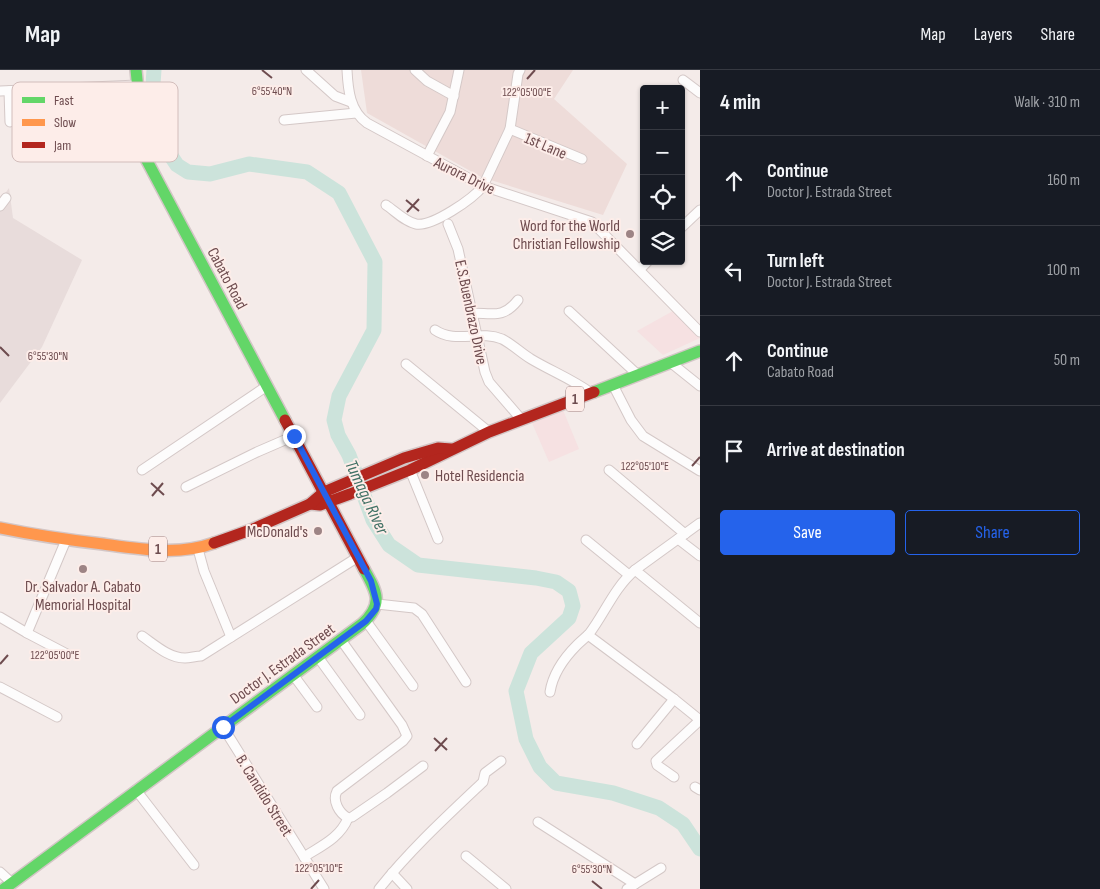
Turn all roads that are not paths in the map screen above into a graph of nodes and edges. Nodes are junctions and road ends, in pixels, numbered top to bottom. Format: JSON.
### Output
{"nodes":[{"id":1,"x":306,"y":70,"type":"edge"},
{"id":2,"x":347,"y":70,"type":"edge"},
{"id":3,"x":415,"y":70,"type":"edge"},
{"id":4,"x":459,"y":70,"type":"edge"},
{"id":5,"x":520,"y":70,"type":"edge"},
{"id":6,"x":684,"y":80,"type":"dead end"},
{"id":7,"x":5,"y":91,"type":"edge"},
{"id":8,"x":700,"y":93,"type":"edge"},
{"id":9,"x":454,"y":96,"type":"junction"},
{"id":10,"x":351,"y":102,"type":"junction"},
{"id":11,"x":356,"y":113,"type":"junction"},
{"id":12,"x":284,"y":120,"type":"dead end"},
{"id":13,"x":10,"y":122,"type":"dead end"},
{"id":14,"x":510,"y":129,"type":"junction"},
{"id":15,"x":427,"y":156,"type":"junction"},
{"id":16,"x":582,"y":159,"type":"dead end"},
{"id":17,"x":148,"y":162,"type":"edge"},
{"id":18,"x":483,"y":186,"type":"junction"},
{"id":19,"x":6,"y":198,"type":"dead end"},
{"id":20,"x":386,"y":205,"type":"dead end"},
{"id":21,"x":0,"y":206,"type":"edge"},
{"id":22,"x":700,"y":210,"type":"edge"},
{"id":23,"x":685,"y":221,"type":"edge"},
{"id":24,"x":448,"y":224,"type":"dead end"},
{"id":25,"x":644,"y":265,"type":"edge"},
{"id":26,"x":640,"y":270,"type":"junction"},
{"id":27,"x":518,"y":300,"type":"dead end"},
{"id":28,"x":569,"y":311,"type":"dead end"},
{"id":29,"x":471,"y":313,"type":"junction"},
{"id":30,"x":435,"y":330,"type":"dead end"},
{"id":31,"x":700,"y":332,"type":"edge"},
{"id":32,"x":478,"y":336,"type":"junction"},
{"id":33,"x":700,"y":350,"type":"edge"},
{"id":34,"x":670,"y":362,"type":"junction"},
{"id":35,"x":406,"y":364,"type":"dead end"},
{"id":36,"x":638,"y":375,"type":"junction"},
{"id":37,"x":613,"y":385,"type":"junction"},
{"id":38,"x":267,"y":386,"type":"junction"},
{"id":39,"x":700,"y":386,"type":"edge"},
{"id":40,"x":591,"y":393,"type":"junction"},
{"id":41,"x":521,"y":419,"type":"junction"},
{"id":42,"x":489,"y":432,"type":"junction"},
{"id":43,"x":294,"y":436,"type":"junction"},
{"id":44,"x":451,"y":449,"type":"junction"},
{"id":45,"x":142,"y":470,"type":"dead end"},
{"id":46,"x":410,"y":470,"type":"junction"},
{"id":47,"x":609,"y":470,"type":"dead end"},
{"id":48,"x":700,"y":471,"type":"edge"},
{"id":49,"x":186,"y":487,"type":"dead end"},
{"id":50,"x":327,"y":497,"type":"junction"},
{"id":51,"x":700,"y":523,"type":"edge"},
{"id":52,"x":0,"y":528,"type":"edge"},
{"id":53,"x":681,"y":536,"type":"junction"},
{"id":54,"x":438,"y":539,"type":"dead end"},
{"id":55,"x":66,"y":540,"type":"junction"},
{"id":56,"x":586,"y":540,"type":"dead end"},
{"id":57,"x":198,"y":549,"type":"junction"},
{"id":58,"x":700,"y":556,"type":"edge"},
{"id":59,"x":358,"y":557,"type":"junction"},
{"id":60,"x":632,"y":573,"type":"junction"},
{"id":61,"x":377,"y":604,"type":"junction"},
{"id":62,"x":0,"y":617,"type":"edge"},
{"id":63,"x":366,"y":621,"type":"junction"},
{"id":64,"x":700,"y":623,"type":"edge"},
{"id":65,"x":26,"y":633,"type":"junction"},
{"id":66,"x":588,"y":635,"type":"junction"},
{"id":67,"x":142,"y":636,"type":"dead end"},
{"id":68,"x":231,"y":637,"type":"junction"},
{"id":69,"x":341,"y":640,"type":"junction"},
{"id":70,"x":67,"y":654,"type":"dead end"},
{"id":71,"x":318,"y":657,"type":"junction"},
{"id":72,"x":294,"y":676,"type":"junction"},
{"id":73,"x":466,"y":682,"type":"dead end"},
{"id":74,"x":413,"y":686,"type":"dead end"},
{"id":75,"x":0,"y":688,"type":"edge"},
{"id":76,"x":550,"y":692,"type":"dead end"},
{"id":77,"x":674,"y":698,"type":"junction"},
{"id":78,"x":317,"y":707,"type":"dead end"},
{"id":79,"x":360,"y":715,"type":"dead end"},
{"id":80,"x":57,"y":717,"type":"dead end"},
{"id":81,"x":700,"y":720,"type":"edge"},
{"id":82,"x":223,"y":727,"type":"junction"},
{"id":83,"x":637,"y":744,"type":"dead end"},
{"id":84,"x":501,"y":761,"type":"dead end"},
{"id":85,"x":423,"y":766,"type":"dead end"},
{"id":86,"x":674,"y":777,"type":"dead end"},
{"id":87,"x":136,"y":790,"type":"junction"},
{"id":88,"x":348,"y":818,"type":"junction"},
{"id":89,"x":538,"y":822,"type":"dead end"},
{"id":90,"x":466,"y":856,"type":"dead end"},
{"id":91,"x":304,"y":857,"type":"junction"},
{"id":92,"x":194,"y":865,"type":"dead end"},
{"id":93,"x":661,"y":868,"type":"dead end"},
{"id":94,"x":0,"y":872,"type":"edge"},
{"id":95,"x":392,"y":873,"type":"junction"},
{"id":96,"x":8,"y":886,"type":"edge"},
{"id":97,"x":631,"y":887,"type":"edge"},
{"id":98,"x":321,"y":888,"type":"edge"},
{"id":99,"x":379,"y":889,"type":"edge"},
{"id":100,"x":407,"y":889,"type":"edge"},
{"id":101,"x":506,"y":889,"type":"edge"}],
"edges":[{"from":1,"to":10,"type":"street"},
{"from":2,"to":10,"type":"street","name":"Aurora Drive"},
{"from":3,"to":9,"type":"street"},
{"from":4,"to":9,"type":"street"},
{"from":5,"to":14,"type":"street"},
{"from":6,"to":8,"type":"street"},
{"from":7,"to":13,"type":"street"},
{"from":9,"to":15,"type":"street"},
{"from":10,"to":11,"type":"street","name":"Aurora Drive"},
{"from":11,"to":12,"type":"street"},
{"from":11,"to":15,"type":"street","name":"Aurora Drive"},
{"from":14,"to":16,"type":"street","name":"1st Lane"},
{"from":14,"to":18,"type":"street"},
{"from":15,"to":18,"type":"street","name":"Aurora Drive"},
{"from":17,"to":38,"type":"main road","name":"Cabato Road"},
{"from":18,"to":20,"type":"street"},
{"from":18,"to":26,"type":"street","name":"Aurora Drive"},
{"from":19,"to":21,"type":"street"},
{"from":22,"to":23,"type":"street"},
{"from":24,"to":29,"type":"street","name":"E.S.Buenbrazo Drive"},
{"from":25,"to":26,"type":"street"},
{"from":26,"to":31,"type":"street","name":"Aurora Drive"},
{"from":27,"to":29,"type":"street"},
{"from":28,"to":36,"type":"street"},
{"from":29,"to":32,"type":"street","name":"E.S.Buenbrazo Drive"},
{"from":30,"to":32,"type":"street"},
{"from":32,"to":40,"type":"street"},
{"from":32,"to":41,"type":"street","name":"E.S.Buenbrazo Drive"},
{"from":33,"to":34,"type":"main road","number":"1"},
{"from":34,"to":36,"type":"main road","number":"1"},
{"from":34,"to":39,"type":"street"},
{"from":35,"to":42,"type":"street"},
{"from":36,"to":37,"type":"main road","number":"1"},
{"from":37,"to":40,"type":"main road","number":"1"},
{"from":37,"to":48,"type":"street"},
{"from":38,"to":43,"type":"main road","name":"Cabato Road"},
{"from":38,"to":45,"type":"street"},
{"from":40,"to":41,"type":"main road","number":"1"},
{"from":41,"to":42,"type":"main road","number":"1"},
{"from":42,"to":44,"type":"main road","number":"1"},
{"from":43,"to":49,"type":"street"},
{"from":43,"to":50,"type":"main road","name":"Cabato Road"},
{"from":44,"to":46,"type":"main road","number":"1"},
{"from":44,"to":50,"type":"main road","number":"1"},
{"from":46,"to":50,"type":"main road","number":"1"},
{"from":46,"to":54,"type":"street"},
{"from":47,"to":53,"type":"street"},
{"from":50,"to":57,"type":"main road","number":"1"},
{"from":50,"to":59,"type":"main road"},
{"from":51,"to":53,"type":"street"},
{"from":52,"to":55,"type":"main road","number":"1"},
{"from":53,"to":58,"type":"street"},
{"from":53,"to":60,"type":"street"},
{"from":55,"to":57,"type":"main road","number":"1"},
{"from":55,"to":65,"type":"street"},
{"from":56,"to":60,"type":"street"},
{"from":57,"to":68,"type":"street"},
{"from":59,"to":61,"type":"main road"},
{"from":59,"to":68,"type":"street"},
{"from":60,"to":64,"type":"street"},
{"from":60,"to":66,"type":"street"},
{"from":61,"to":63,"type":"main road","name":"Doctor J. Estrada Street"},
{"from":61,"to":73,"type":"street"},
{"from":62,"to":65,"type":"street"},
{"from":63,"to":69,"type":"main road","name":"Doctor J. Estrada Street"},
{"from":63,"to":74,"type":"street"},
{"from":65,"to":70,"type":"street"},
{"from":66,"to":76,"type":"street"},
{"from":66,"to":77,"type":"street"},
{"from":67,"to":68,"type":"street"},
{"from":69,"to":71,"type":"main road","name":"Doctor J. Estrada Street"},
{"from":69,"to":88,"type":"street"},
{"from":71,"to":72,"type":"main road","name":"Doctor J. Estrada Street"},
{"from":71,"to":79,"type":"street"},
{"from":72,"to":78,"type":"street"},
{"from":72,"to":82,"type":"main road","name":"Doctor J. Estrada Street"},
{"from":75,"to":80,"type":"street"},
{"from":77,"to":81,"type":"street"},
{"from":77,"to":83,"type":"street"},
{"from":81,"to":86,"type":"street"},
{"from":82,"to":87,"type":"main road","name":"Doctor J. Estrada Street"},
{"from":82,"to":91,"type":"street","name":"B. Candido Street"},
{"from":84,"to":95,"type":"street"},
{"from":85,"to":88,"type":"street"},
{"from":87,"to":92,"type":"street"},
{"from":87,"to":96,"type":"main road","name":"Doctor J. Estrada Street"},
{"from":88,"to":91,"type":"street"},
{"from":89,"to":97,"type":"street"},
{"from":90,"to":101,"type":"street"},
{"from":91,"to":98,"type":"street","name":"B. Candido Street"},
{"from":93,"to":97,"type":"street"},
{"from":94,"to":96,"type":"street"},
{"from":95,"to":99,"type":"street"},
{"from":95,"to":100,"type":"street"}]}
